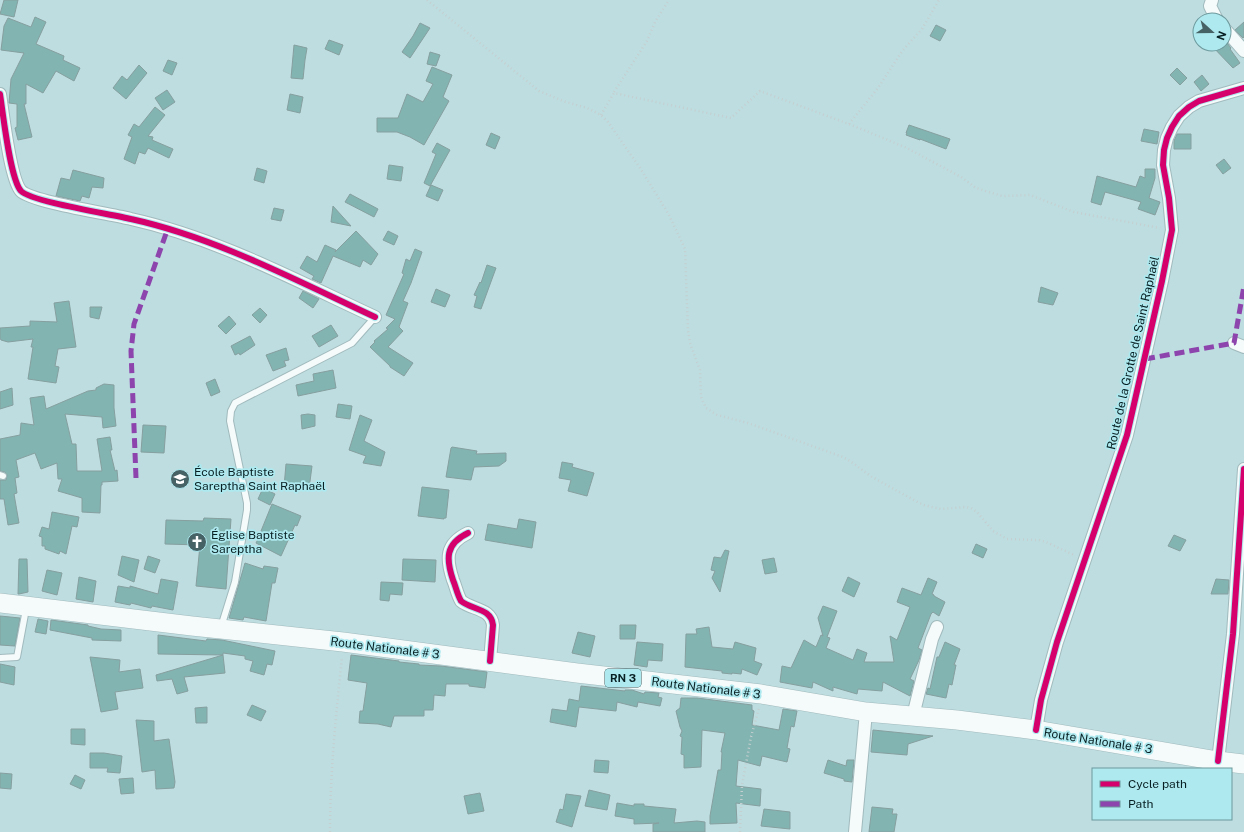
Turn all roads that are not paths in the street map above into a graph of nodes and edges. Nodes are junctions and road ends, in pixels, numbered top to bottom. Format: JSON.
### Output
{"nodes":[{"id":1,"x":1212,"y":0,"type":"edge"},
{"id":2,"x":1213,"y":12,"type":"edge"},
{"id":3,"x":1232,"y":37,"type":"edge"},
{"id":4,"x":1244,"y":51,"type":"edge"},
{"id":5,"x":1244,"y":88,"type":"edge"},
{"id":6,"x":0,"y":94,"type":"edge"},
{"id":7,"x":375,"y":317,"type":"joint"},
{"id":8,"x":1244,"y":469,"type":"edge"},
{"id":9,"x":468,"y":533,"type":"dead end"},
{"id":10,"x":0,"y":603,"type":"edge"},
{"id":11,"x":26,"y":605,"type":"junction"},
{"id":12,"x":937,"y":627,"type":"dead end"},
{"id":13,"x":221,"y":629,"type":"junction"},
{"id":14,"x":0,"y":658,"type":"edge"},
{"id":15,"x":490,"y":661,"type":"junction"},
{"id":16,"x":866,"y":712,"type":"junction"},
{"id":17,"x":913,"y":716,"type":"junction"},
{"id":18,"x":1036,"y":730,"type":"junction"},
{"id":19,"x":1218,"y":761,"type":"junction"},
{"id":20,"x":1244,"y":764,"type":"edge"},
{"id":21,"x":855,"y":832,"type":"edge"}],
"edges":[{"from":1,"to":2,"type":"street"},
{"from":3,"to":4,"type":"street"},
{"from":5,"to":18,"type":"street","name":"Route de la Grotte de Saint Raphaël"},
{"from":6,"to":7,"type":"street"},
{"from":7,"to":13,"type":"lane"},
{"from":8,"to":19,"type":"street"},
{"from":9,"to":15,"type":"street"},
{"from":10,"to":11,"type":"main road","name":"Route Nationale # 3","number":"RN 3"},
{"from":11,"to":13,"type":"main road","name":"Route Nationale # 3","number":"RN 3"},
{"from":11,"to":14,"type":"lane"},
{"from":12,"to":17,"type":"street"},
{"from":13,"to":15,"type":"main road","name":"Route Nationale # 3","number":"RN 3"},
{"from":15,"to":16,"type":"main road","name":"Route Nationale # 3","number":"RN 3"},
{"from":16,"to":17,"type":"main road","name":"Route Nationale # 3","number":"RN 3"},
{"from":16,"to":21,"type":"street"},
{"from":17,"to":18,"type":"main road","name":"Route Nationale # 3","number":"RN 3"},
{"from":18,"to":19,"type":"main road","name":"Route Nationale # 3","number":"RN 3"},
{"from":19,"to":20,"type":"main road","name":"Route Nationale # 3","number":"RN 3"}]}
